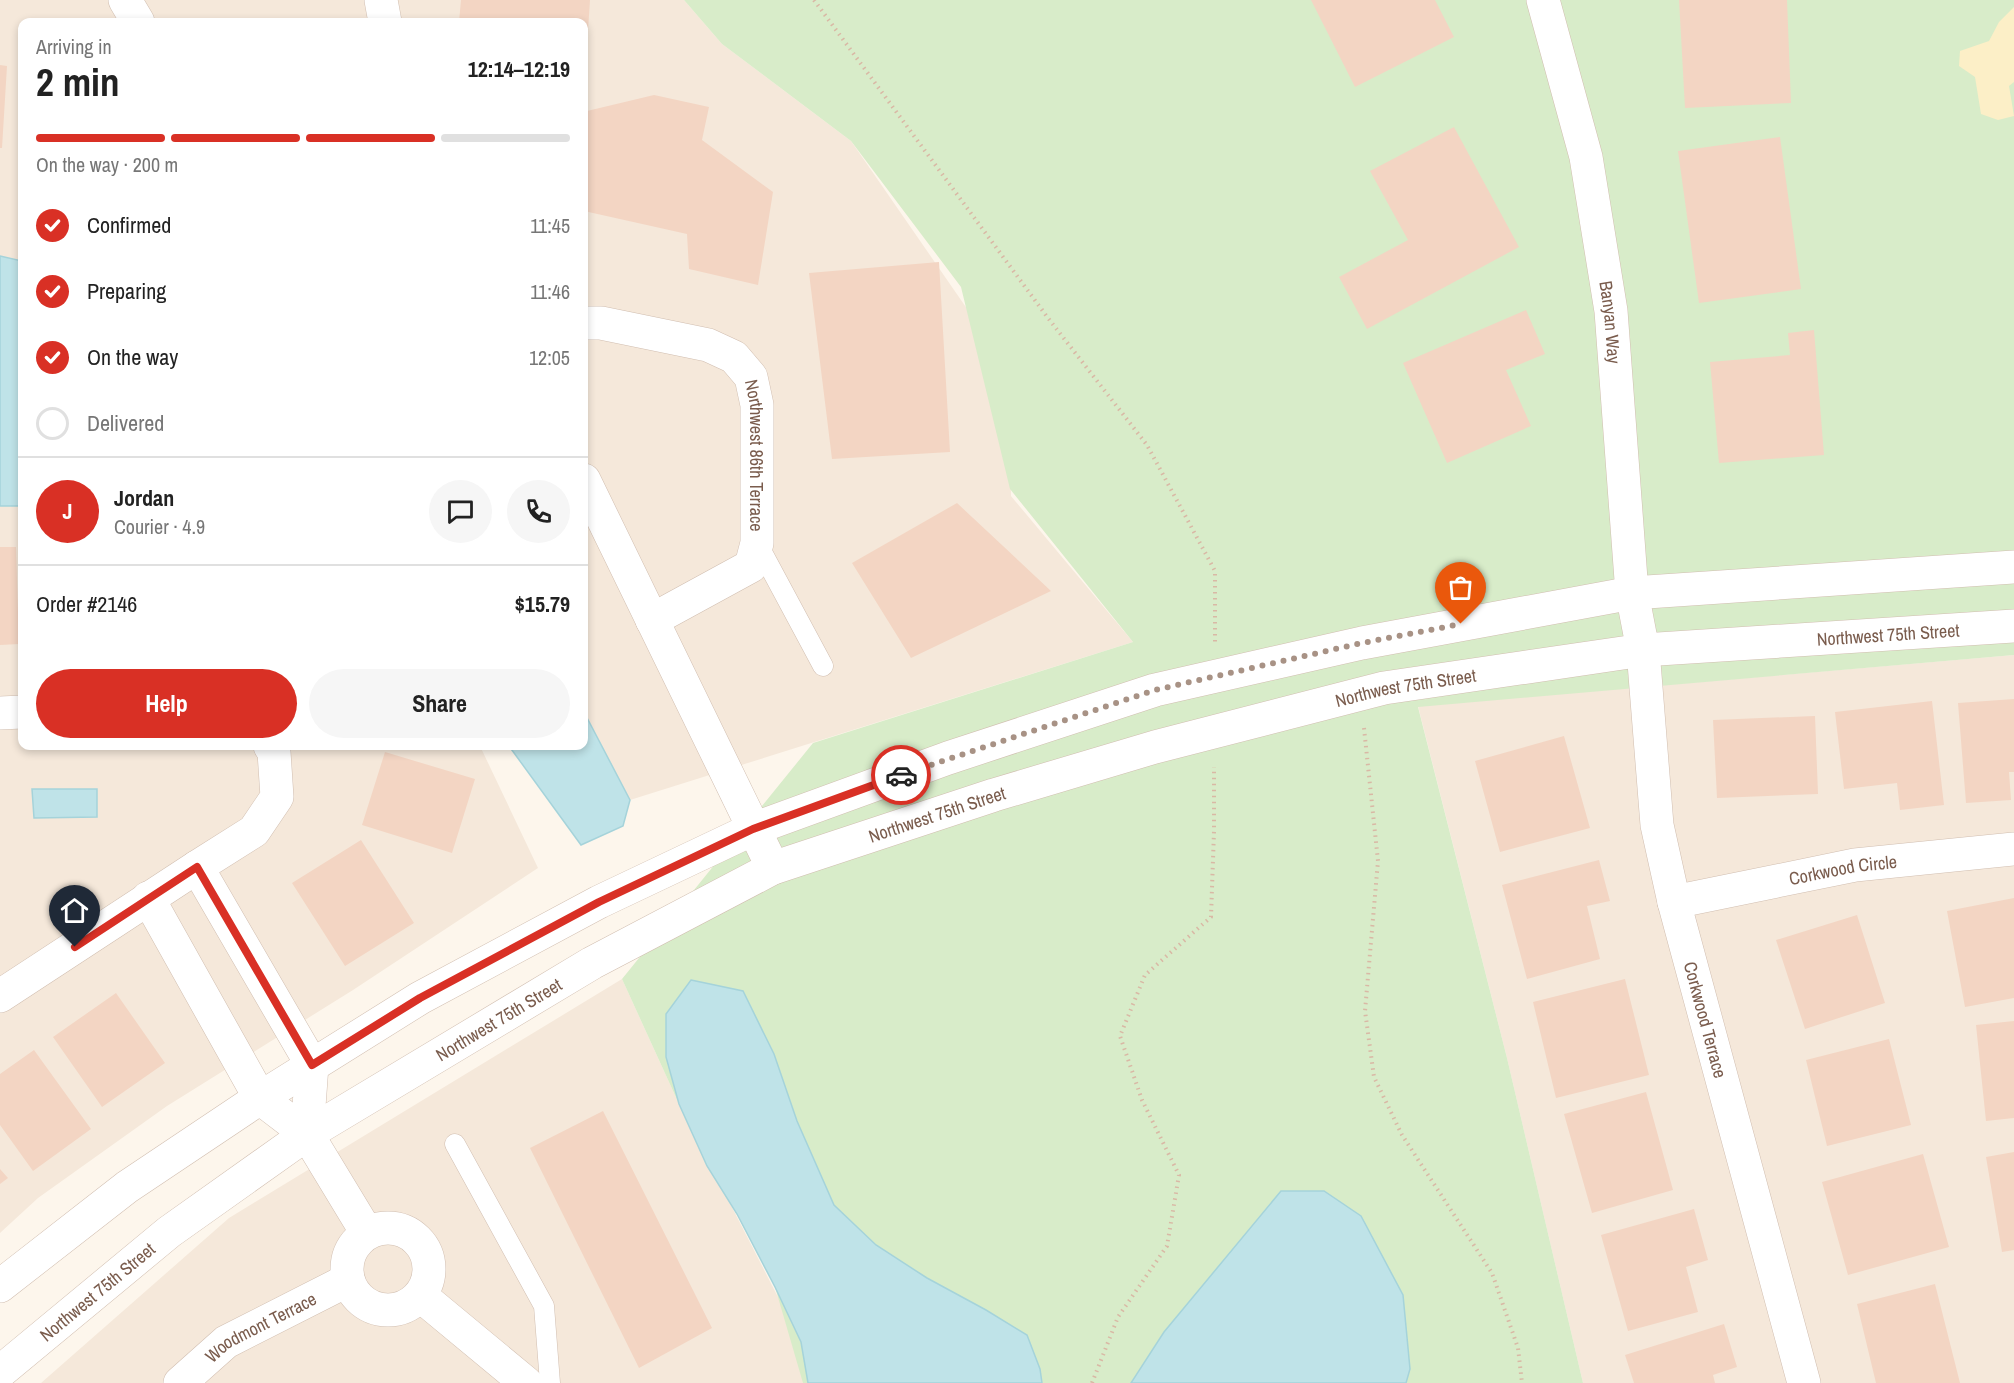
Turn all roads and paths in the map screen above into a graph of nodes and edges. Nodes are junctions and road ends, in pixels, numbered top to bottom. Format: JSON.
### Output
{"nodes":[{"id":1,"x":125,"y":0,"type":"edge"},
{"id":2,"x":381,"y":0,"type":"edge"},
{"id":3,"x":814,"y":0,"type":"edge"},
{"id":4,"x":1543,"y":0,"type":"edge"},
{"id":5,"x":136,"y":18,"type":"edge"},
{"id":6,"x":384,"y":18,"type":"edge"},
{"id":7,"x":588,"y":323,"type":"edge"},
{"id":8,"x":588,"y":488,"type":"edge"},
{"id":9,"x":757,"y":543,"type":"junction"},
{"id":10,"x":2014,"y":567,"type":"edge"},
{"id":11,"x":1632,"y":593,"type":"junction"},
{"id":12,"x":652,"y":620,"type":"junction"},
{"id":13,"x":2014,"y":626,"type":"edge"},
{"id":14,"x":1643,"y":650,"type":"junction"},
{"id":15,"x":823,"y":666,"type":"dead end"},
{"id":16,"x":1215,"y":677,"type":"junction"},
{"id":17,"x":1361,"y":694,"type":"junction"},
{"id":18,"x":18,"y":712,"type":"edge"},
{"id":19,"x":0,"y":713,"type":"edge"},
{"id":20,"x":1215,"y":732,"type":"junction"},
{"id":21,"x":272,"y":750,"type":"edge"},
{"id":22,"x":753,"y":829,"type":"junction"},
{"id":23,"x":2014,"y":849,"type":"edge"},
{"id":24,"x":197,"y":867,"type":"junction"},
{"id":25,"x":773,"y":868,"type":"junction"},
{"id":26,"x":148,"y":898,"type":"junction"},
{"id":27,"x":1674,"y":902,"type":"junction"},
{"id":28,"x":0,"y":996,"type":"edge"},
{"id":29,"x":312,"y":1065,"type":"junction"},
{"id":30,"x":260,"y":1098,"type":"junction"},
{"id":31,"x":307,"y":1134,"type":"junction"},
{"id":32,"x":455,"y":1144,"type":"dead end"},
{"id":33,"x":367,"y":1233,"type":"junction"},
{"id":34,"x":348,"y":1280,"type":"junction"},
{"id":35,"x":0,"y":1286,"type":"edge"},
{"id":36,"x":421,"y":1296,"type":"junction"},
{"id":37,"x":0,"y":1372,"type":"edge"},
{"id":38,"x":180,"y":1383,"type":"edge"},
{"id":39,"x":526,"y":1383,"type":"edge"},
{"id":40,"x":550,"y":1383,"type":"edge"},
{"id":41,"x":1092,"y":1383,"type":"edge"},
{"id":42,"x":1522,"y":1383,"type":"edge"},
{"id":43,"x":1804,"y":1383,"type":"edge"}],
"edges":[{"from":1,"to":5,"type":"street"},
{"from":2,"to":6,"type":"street"},
{"from":3,"to":16,"type":"path"},
{"from":4,"to":11,"type":"street","name":"Banyan Way"},
{"from":7,"to":9,"type":"street","name":"Northwest 86th Terrace"},
{"from":8,"to":12,"type":"street"},
{"from":9,"to":12,"type":"street","name":"Northwest 86th Terrace"},
{"from":9,"to":15,"type":"lane"},
{"from":10,"to":11,"type":"street"},
{"from":11,"to":14,"type":"street","name":"Banyan Way"},
{"from":11,"to":16,"type":"street"},
{"from":12,"to":22,"type":"street"},
{"from":13,"to":14,"type":"street","name":"Northwest 75th Street"},
{"from":14,"to":17,"type":"street","name":"Northwest 75th Street"},
{"from":14,"to":27,"type":"street","name":"Corkwood Terrace"},
{"from":16,"to":22,"type":"street"},
{"from":17,"to":20,"type":"street","name":"Northwest 75th Street"},
{"from":17,"to":42,"type":"path"},
{"from":18,"to":19,"type":"street"},
{"from":20,"to":25,"type":"street","name":"Northwest 75th Street"},
{"from":20,"to":41,"type":"path"},
{"from":21,"to":24,"type":"street"},
{"from":22,"to":25,"type":"street"},
{"from":22,"to":29,"type":"street"},
{"from":23,"to":27,"type":"street","name":"Corkwood Circle"},
{"from":24,"to":26,"type":"street"},
{"from":24,"to":29,"type":"street"},
{"from":25,"to":31,"type":"street","name":"Northwest 75th Street"},
{"from":26,"to":28,"type":"street"},
{"from":26,"to":30,"type":"street"},
{"from":27,"to":43,"type":"street","name":"Corkwood Terrace"},
{"from":29,"to":30,"type":"street"},
{"from":29,"to":31,"type":"street"},
{"from":30,"to":31,"type":"street"},
{"from":30,"to":35,"type":"street"},
{"from":31,"to":33,"type":"street"},
{"from":31,"to":37,"type":"street","name":"Northwest 75th Street"},
{"from":32,"to":40,"type":"lane"},
{"from":33,"to":34,"type":"street"},
{"from":33,"to":36,"type":"street"},
{"from":34,"to":36,"type":"street"},
{"from":34,"to":38,"type":"street","name":"Woodmont Terrace"},
{"from":36,"to":39,"type":"street"}]}
